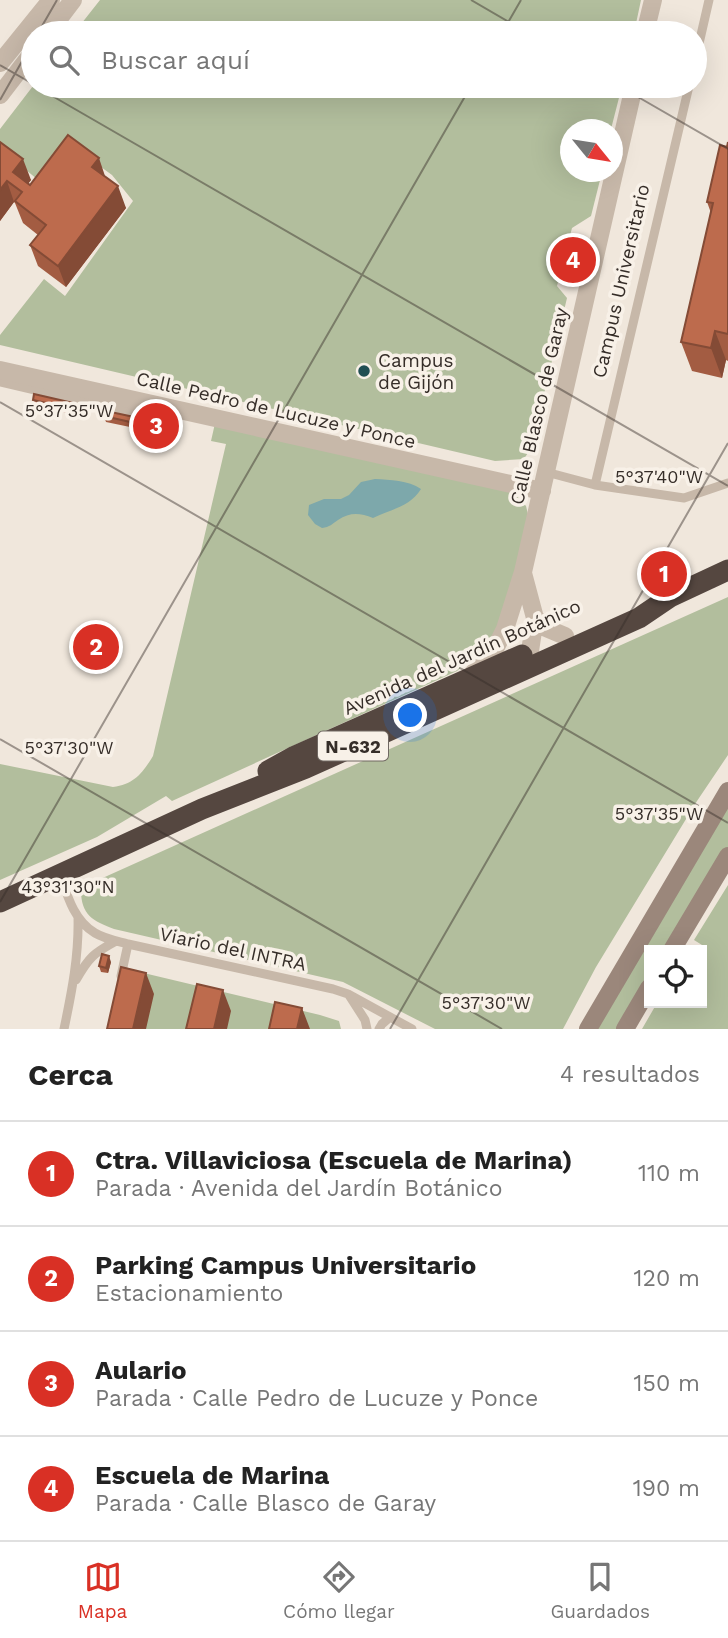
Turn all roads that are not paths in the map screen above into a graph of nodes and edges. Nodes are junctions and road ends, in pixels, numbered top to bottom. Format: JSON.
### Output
{"nodes":[{"id":1,"x":51,"y":0,"type":"edge"},
{"id":2,"x":74,"y":0,"type":"edge"},
{"id":3,"x":653,"y":0,"type":"edge"},
{"id":4,"x":709,"y":0,"type":"edge"},
{"id":5,"x":34,"y":21,"type":"edge"},
{"id":6,"x":57,"y":21,"type":"edge"},
{"id":7,"x":649,"y":21,"type":"edge"},
{"id":8,"x":704,"y":21,"type":"edge"},
{"id":9,"x":21,"y":37,"type":"edge"},
{"id":10,"x":0,"y":63,"type":"edge"},
{"id":11,"x":21,"y":67,"type":"edge"},
{"id":12,"x":0,"y":94,"type":"edge"},
{"id":13,"x":631,"y":98,"type":"edge"},
{"id":14,"x":686,"y":98,"type":"edge"},
{"id":15,"x":0,"y":370,"type":"edge"},
{"id":16,"x":0,"y":382,"type":"edge"},
{"id":17,"x":174,"y":410,"type":"junction"},
{"id":18,"x":546,"y":472,"type":"junction"},
{"id":19,"x":728,"y":483,"type":"edge"},
{"id":20,"x":595,"y":485,"type":"junction"},
{"id":21,"x":542,"y":491,"type":"junction"},
{"id":22,"x":728,"y":570,"type":"edge"},
{"id":23,"x":523,"y":572,"type":"junction"},
{"id":24,"x":670,"y":597,"type":"junction"},
{"id":25,"x":535,"y":618,"type":"junction"},
{"id":26,"x":505,"y":629,"type":"junction"},
{"id":27,"x":565,"y":636,"type":"junction"},
{"id":28,"x":530,"y":651,"type":"junction"},
{"id":29,"x":552,"y":657,"type":"junction"},
{"id":30,"x":502,"y":679,"type":"junction"},
{"id":31,"x":463,"y":680,"type":"junction"},
{"id":32,"x":728,"y":791,"type":"edge"},
{"id":33,"x":202,"y":809,"type":"junction"},
{"id":34,"x":728,"y":856,"type":"edge"},
{"id":35,"x":60,"y":874,"type":"junction"},
{"id":36,"x":0,"y":902,"type":"edge"},
{"id":37,"x":78,"y":916,"type":"junction"},
{"id":38,"x":116,"y":941,"type":"junction"},
{"id":39,"x":128,"y":944,"type":"junction"},
{"id":40,"x":674,"y":945,"type":"edge"},
{"id":41,"x":120,"y":980,"type":"edge"},
{"id":42,"x":74,"y":984,"type":"junction"},
{"id":43,"x":348,"y":994,"type":"junction"},
{"id":44,"x":644,"y":997,"type":"edge"},
{"id":45,"x":390,"y":1017,"type":"junction"},
{"id":46,"x":64,"y":1029,"type":"edge"},
{"id":47,"x":367,"y":1029,"type":"edge"},
{"id":48,"x":379,"y":1029,"type":"edge"},
{"id":49,"x":412,"y":1029,"type":"edge"},
{"id":50,"x":588,"y":1029,"type":"edge"},
{"id":51,"x":625,"y":1029,"type":"edge"}],
"edges":[{"from":1,"to":5,"type":"street"},
{"from":2,"to":6,"type":"street"},
{"from":3,"to":7,"type":"street"},
{"from":4,"to":8,"type":"lane"},
{"from":9,"to":10,"type":"street"},
{"from":11,"to":12,"type":"street"},
{"from":13,"to":18,"type":"street","name":"Calle Blasco de Garay"},
{"from":14,"to":20,"type":"lane","name":"Campus Universitario"},
{"from":15,"to":17,"type":"street","name":"Calle Pedro de Lucuze y Ponce"},
{"from":16,"to":17,"type":"lane"},
{"from":17,"to":21,"type":"street","name":"Calle Pedro de Lucuze y Ponce"},
{"from":18,"to":20,"type":"lane"},
{"from":18,"to":21,"type":"street","name":"Calle Blasco de Garay"},
{"from":19,"to":20,"type":"lane"},
{"from":21,"to":23,"type":"street","name":"Calle Blasco de Garay"},
{"from":22,"to":24,"type":"highway","name":"Avenida del Jardín Botánico","number":"N-632"},
{"from":23,"to":25,"type":"street","name":"Calle Blasco de Garay"},
{"from":23,"to":26,"type":"street","name":"Calle Blasco de Garay"},
{"from":24,"to":27,"type":"highway","name":"Avenida del Jardín Botánico","number":"N-632"},
{"from":24,"to":29,"type":"highway","name":"Avenida del Jardín Botánico","number":"N-632"},
{"from":25,"to":27,"type":"street"},
{"from":25,"to":28,"type":"street","name":"Calle Blasco de Garay"},
{"from":26,"to":28,"type":"street"},
{"from":26,"to":31,"type":"street","name":"Calle Blasco de Garay"},
{"from":27,"to":28,"type":"highway","name":"Avenida del Jardín Botánico","number":"N-632"},
{"from":28,"to":29,"type":"street"},
{"from":28,"to":30,"type":"street"},
{"from":28,"to":31,"type":"highway","name":"Avenida del Jardín Botánico","number":"N-632"},
{"from":29,"to":30,"type":"highway","name":"Avenida del Jardín Botánico","number":"N-632"},
{"from":30,"to":33,"type":"highway","name":"Avenida del Jardín Botánico","number":"N-632"},
{"from":31,"to":33,"type":"highway","name":"Avenida del Jardín Botánico","number":"N-632"},
{"from":32,"to":50,"type":"street"},
{"from":33,"to":35,"type":"highway","name":"Avenida del Jardín Botánico","number":"N-632"},
{"from":34,"to":40,"type":"street"},
{"from":35,"to":36,"type":"highway","name":"Avenida del Jardín Botánico","number":"N-632"},
{"from":35,"to":37,"type":"lane","name":"Viario del INTRA"},
{"from":37,"to":38,"type":"lane","name":"Viario del INTRA"},
{"from":37,"to":42,"type":"lane","name":"Viario del INTRA"},
{"from":38,"to":39,"type":"lane","name":"Viario del INTRA"},
{"from":38,"to":42,"type":"lane"},
{"from":39,"to":41,"type":"lane"},
{"from":39,"to":43,"type":"lane","name":"Viario del INTRA"},
{"from":42,"to":46,"type":"lane","name":"Viario del INTRA"},
{"from":43,"to":45,"type":"lane","name":"Viario del INTRA"},
{"from":43,"to":47,"type":"lane"},
{"from":44,"to":51,"type":"street"},
{"from":45,"to":48,"type":"lane"},
{"from":45,"to":49,"type":"lane","name":"Viario del INTRA"}]}
